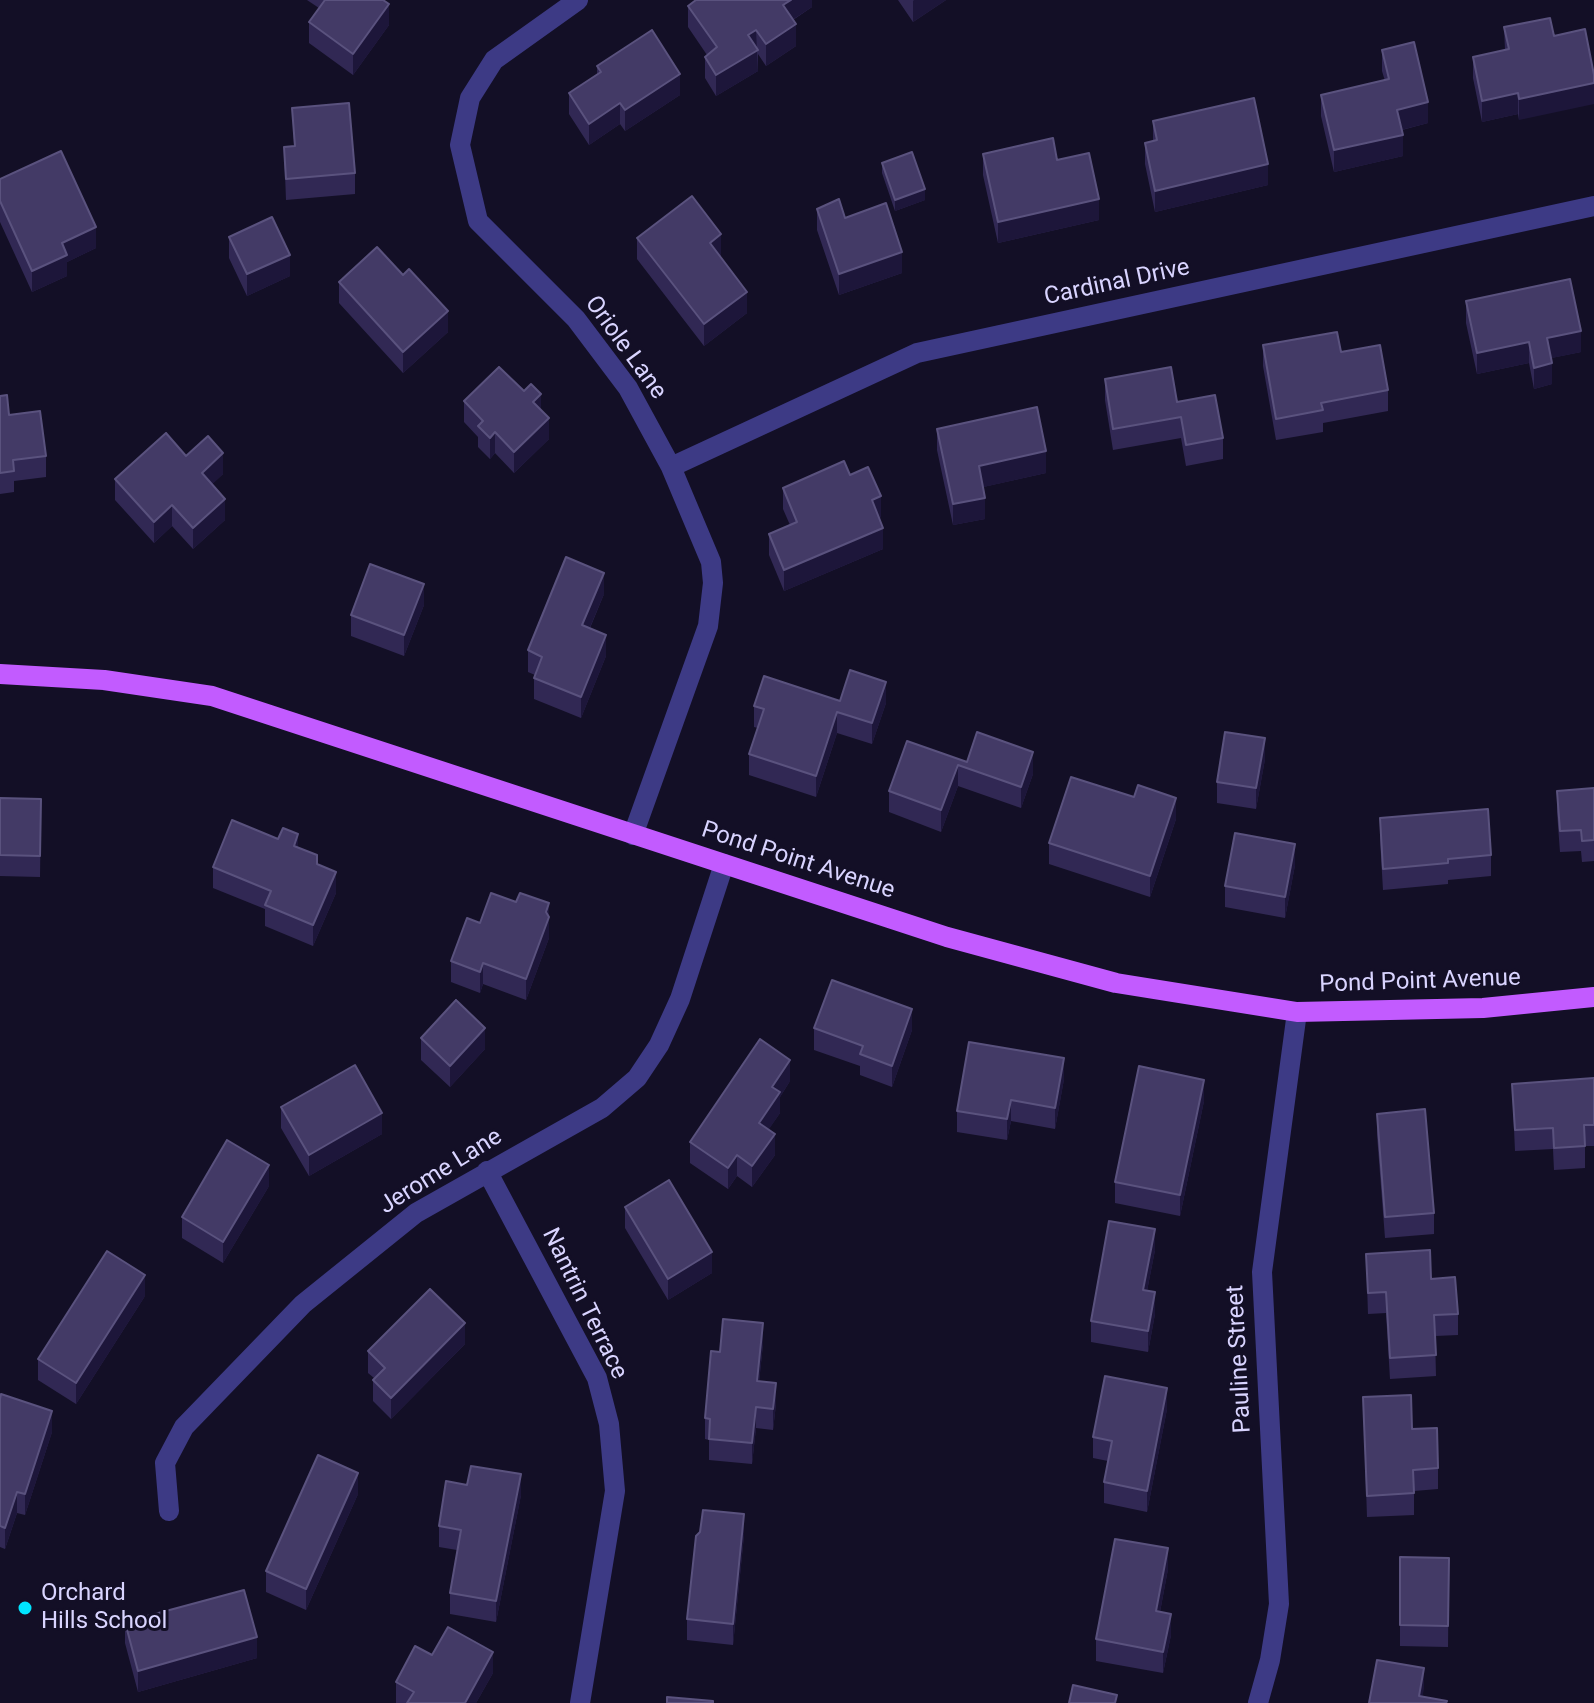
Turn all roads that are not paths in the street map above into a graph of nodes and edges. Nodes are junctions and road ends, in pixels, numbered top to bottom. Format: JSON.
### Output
{"nodes":[{"id":1,"x":578,"y":0,"type":"edge"},
{"id":2,"x":1594,"y":206,"type":"edge"},
{"id":3,"x":671,"y":467,"type":"junction"},
{"id":4,"x":0,"y":674,"type":"edge"},
{"id":5,"x":633,"y":835,"type":"junction"},
{"id":6,"x":724,"y":864,"type":"junction"},
{"id":7,"x":1594,"y":997,"type":"edge"},
{"id":8,"x":1297,"y":1012,"type":"junction"},
{"id":9,"x":487,"y":1171,"type":"junction"},
{"id":10,"x":169,"y":1511,"type":"dead end"},
{"id":11,"x":580,"y":1703,"type":"edge"},
{"id":12,"x":1258,"y":1703,"type":"edge"}],
"edges":[{"from":1,"to":3,"type":"street","name":"Oriole Lane"},
{"from":2,"to":3,"type":"street","name":"Cardinal Drive"},
{"from":3,"to":5,"type":"street","name":"Oriole Lane"},
{"from":4,"to":5,"type":"main road","name":"Pond Point Avenue"},
{"from":5,"to":6,"type":"main road","name":"Pond Point Avenue"},
{"from":6,"to":8,"type":"main road","name":"Pond Point Avenue"},
{"from":6,"to":9,"type":"street","name":"Jerome Lane"},
{"from":7,"to":8,"type":"main road","name":"Pond Point Avenue"},
{"from":8,"to":12,"type":"street","name":"Pauline Street"},
{"from":9,"to":10,"type":"street","name":"Jerome Lane"},
{"from":9,"to":11,"type":"street","name":"Nantrin Terrace"}]}
